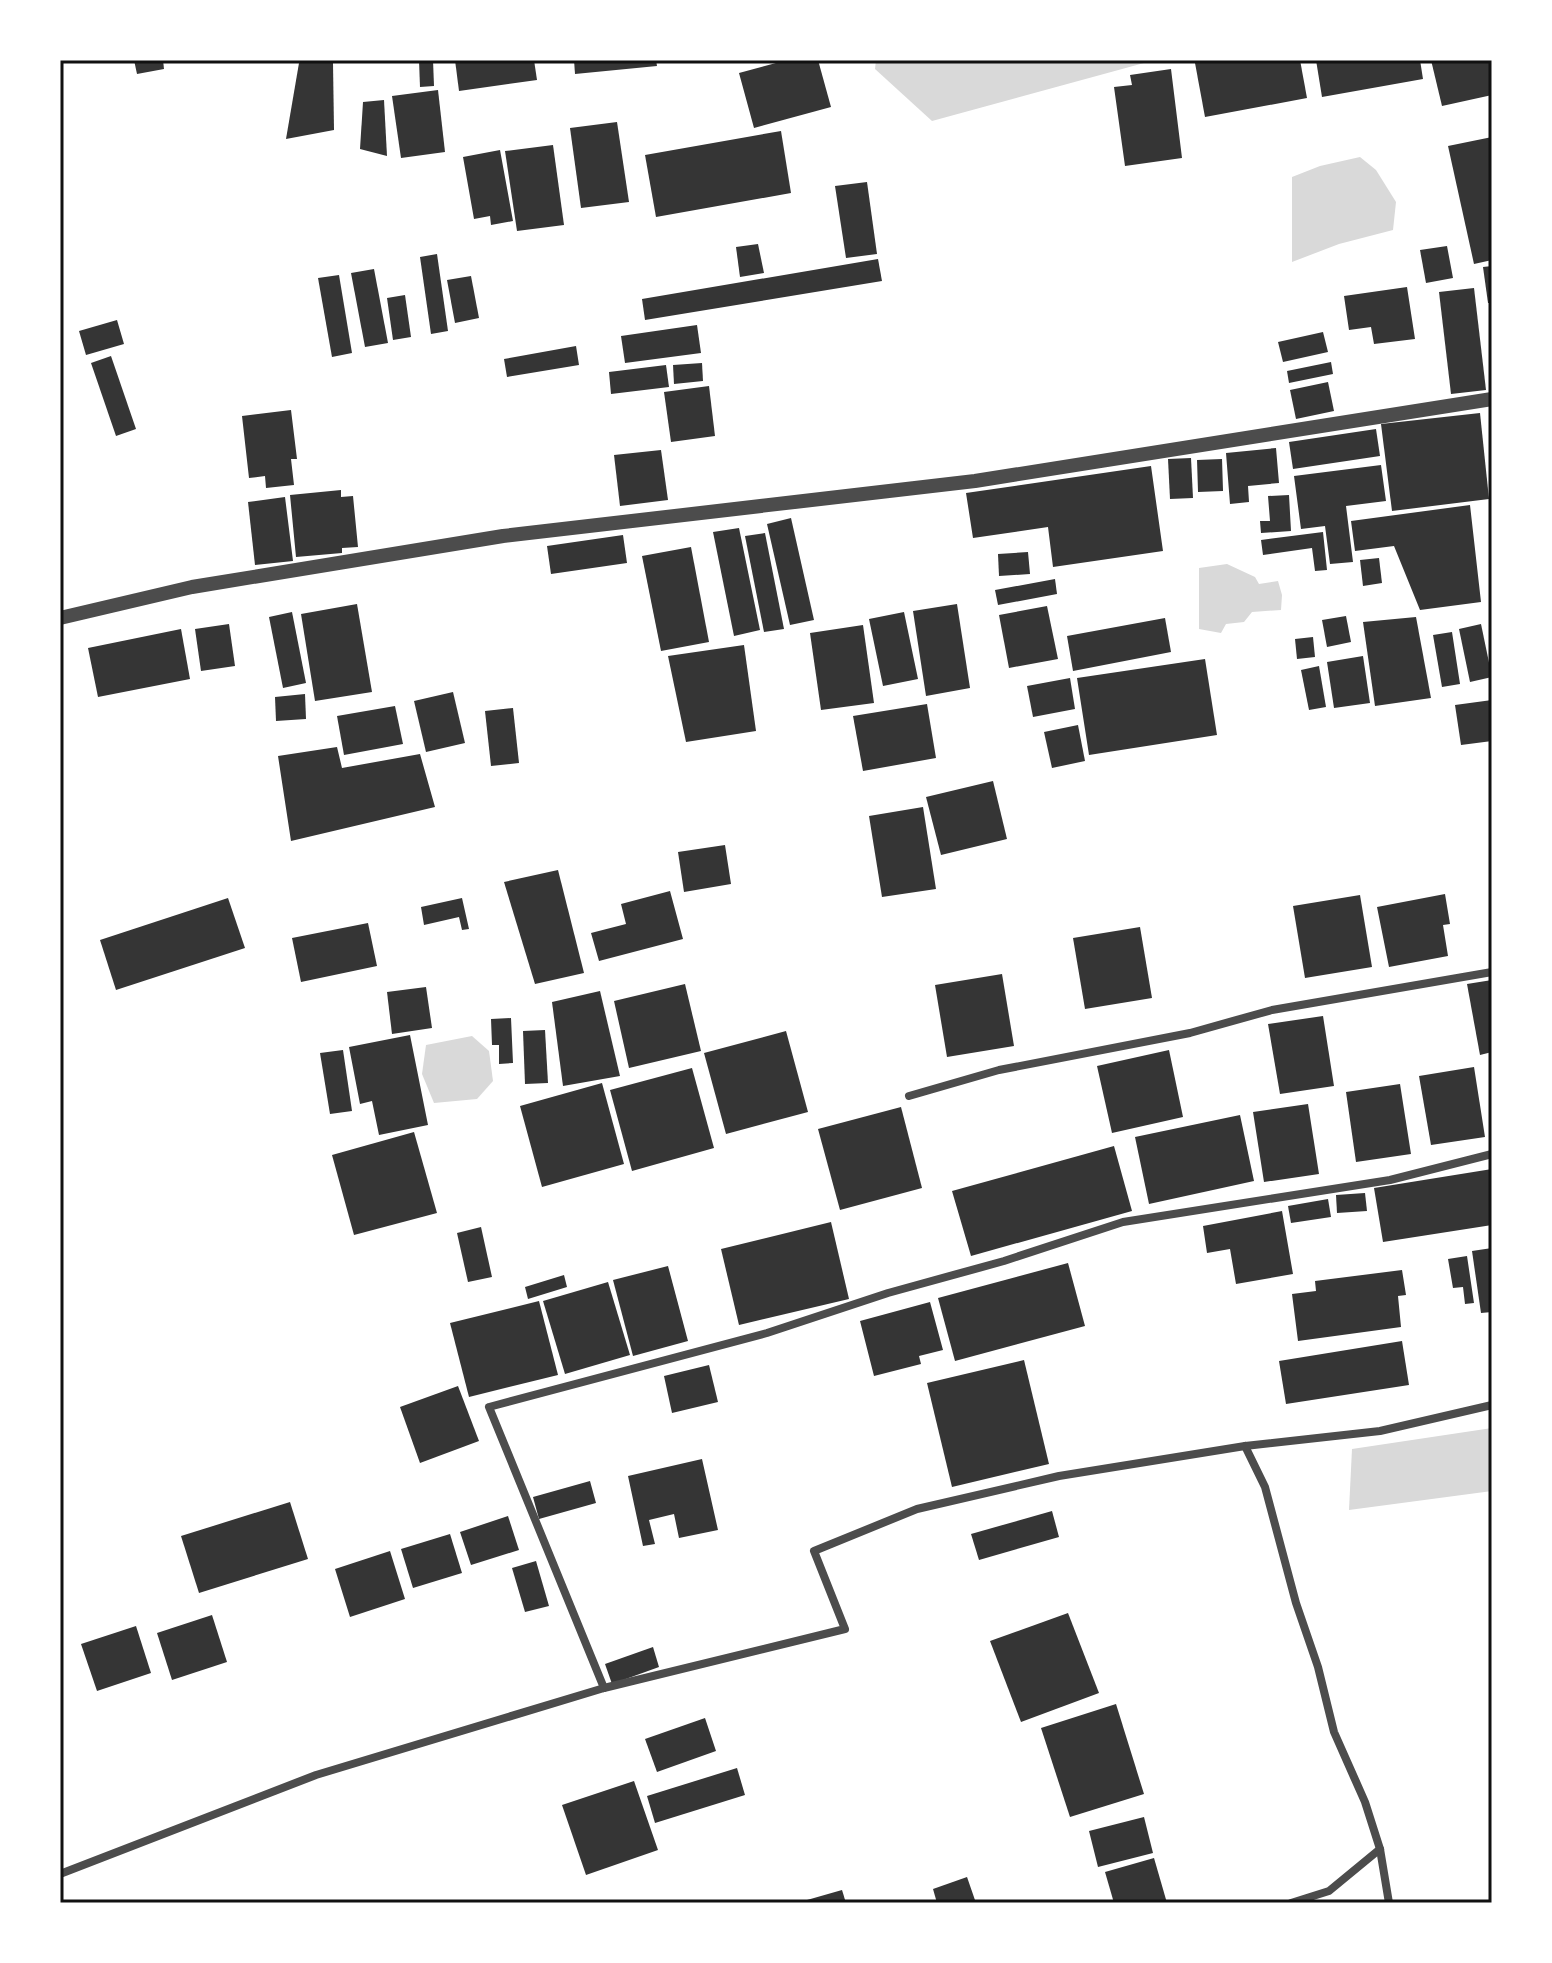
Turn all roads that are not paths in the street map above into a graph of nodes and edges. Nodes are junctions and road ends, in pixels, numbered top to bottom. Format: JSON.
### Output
{"nodes":[{"id":1,"x":1492,"y":399,"type":"edge"},
{"id":2,"x":60,"y":618,"type":"edge"},
{"id":3,"x":1492,"y":972,"type":"edge"},
{"id":4,"x":909,"y":1096,"type":"dead end"},
{"id":5,"x":1492,"y":1154,"type":"edge"},
{"id":6,"x":1492,"y":1405,"type":"edge"},
{"id":7,"x":1245,"y":1446,"type":"junction"},
{"id":8,"x":604,"y":1688,"type":"junction"},
{"id":9,"x":1380,"y":1849,"type":"junction"},
{"id":10,"x":60,"y":1874,"type":"edge"},
{"id":11,"x":1291,"y":1903,"type":"edge"},
{"id":12,"x":1389,"y":1903,"type":"edge"}],
"edges":[{"from":1,"to":2,"type":"street"},
{"from":3,"to":4,"type":"street"},
{"from":5,"to":8,"type":"street"},
{"from":6,"to":7,"type":"street"},
{"from":7,"to":8,"type":"street"},
{"from":7,"to":9,"type":"street"},
{"from":8,"to":10,"type":"street"},
{"from":9,"to":11,"type":"street"},
{"from":9,"to":12,"type":"street"}]}
